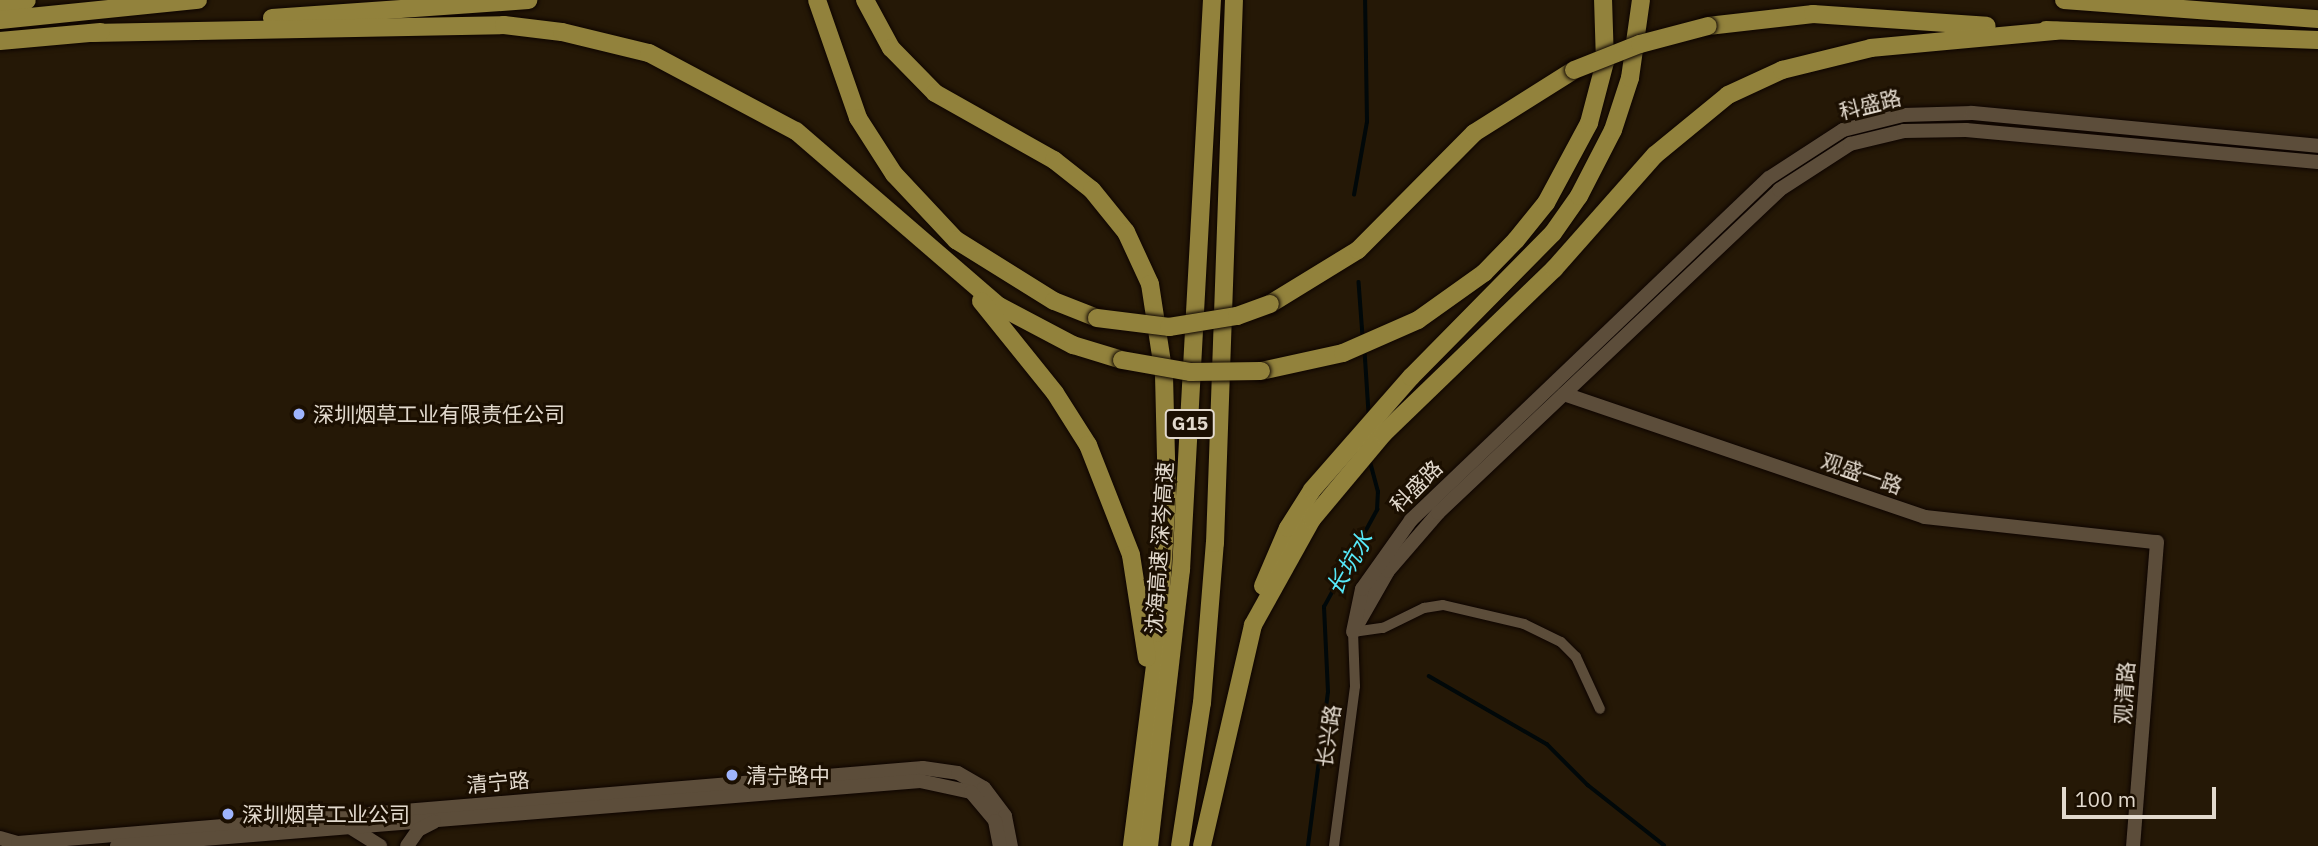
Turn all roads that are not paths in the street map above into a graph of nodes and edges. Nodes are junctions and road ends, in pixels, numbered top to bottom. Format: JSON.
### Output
{"nodes":[{"id":1,"x":27,"y":0,"type":"edge"},
{"id":2,"x":198,"y":0,"type":"edge"},
{"id":3,"x":528,"y":0,"type":"edge"},
{"id":4,"x":817,"y":0,"type":"edge"},
{"id":5,"x":865,"y":0,"type":"edge"},
{"id":6,"x":1212,"y":0,"type":"edge"},
{"id":7,"x":1234,"y":0,"type":"edge"},
{"id":8,"x":1603,"y":0,"type":"edge"},
{"id":9,"x":1641,"y":0,"type":"edge"},
{"id":10,"x":2064,"y":0,"type":"edge"},
{"id":11,"x":0,"y":4,"type":"edge"},
{"id":12,"x":2318,"y":19,"type":"edge"},
{"id":13,"x":0,"y":20,"type":"edge"},
{"id":14,"x":2056,"y":31,"type":"junction"},
{"id":15,"x":91,"y":33,"type":"junction"},
{"id":16,"x":2318,"y":40,"type":"edge"},
{"id":17,"x":0,"y":41,"type":"edge"},
{"id":18,"x":2318,"y":146,"type":"edge"},
{"id":19,"x":2318,"y":162,"type":"edge"},
{"id":20,"x":944,"y":259,"type":"junction"},
{"id":21,"x":1564,"y":394,"type":"junction"},
{"id":22,"x":2157,"y":542,"type":"joint"},
{"id":23,"x":1253,"y":625,"type":"junction"},
{"id":24,"x":1353,"y":632,"type":"junction"},
{"id":25,"x":1601,"y":709,"type":"dead end"},
{"id":26,"x":1148,"y":736,"type":"junction"},
{"id":27,"x":987,"y":799,"type":"junction"},
{"id":28,"x":391,"y":819,"type":"junction"},
{"id":29,"x":442,"y":819,"type":"junction"},
{"id":30,"x":344,"y":827,"type":"junction"},
{"id":31,"x":2,"y":842,"type":"edge"},
{"id":32,"x":117,"y":846,"type":"edge"},
{"id":33,"x":380,"y":846,"type":"edge"},
{"id":34,"x":389,"y":846,"type":"edge"},
{"id":35,"x":399,"y":846,"type":"edge"},
{"id":36,"x":407,"y":846,"type":"edge"},
{"id":37,"x":1000,"y":846,"type":"edge"},
{"id":38,"x":1011,"y":846,"type":"edge"},
{"id":39,"x":1132,"y":846,"type":"edge"},
{"id":40,"x":1149,"y":846,"type":"edge"},
{"id":41,"x":1180,"y":846,"type":"edge"},
{"id":42,"x":1202,"y":846,"type":"edge"},
{"id":43,"x":1334,"y":846,"type":"edge"},
{"id":44,"x":2133,"y":846,"type":"edge"}],
"edges":[{"from":1,"to":11,"type":"highway"},
{"from":2,"to":13,"type":"highway"},
{"from":3,"to":15,"type":"highway"},
{"from":4,"to":14,"type":"highway","bridge":true},
{"from":5,"to":26,"type":"highway"},
{"from":6,"to":40,"type":"highway","name":"沈海高速 深岑高速","number":"G15"},
{"from":7,"to":41,"type":"highway","number":"G15"},
{"from":8,"to":20,"type":"highway","bridge":true},
{"from":9,"to":23,"type":"highway"},
{"from":10,"to":12,"type":"highway"},
{"from":14,"to":16,"type":"highway"},
{"from":14,"to":23,"type":"highway"},
{"from":15,"to":17,"type":"highway"},
{"from":15,"to":20,"type":"highway"},
{"from":18,"to":24,"type":"street","name":"科盛路"},
{"from":19,"to":21,"type":"street","name":"科盛路"},
{"from":20,"to":26,"type":"highway"},
{"from":21,"to":22,"type":"street","name":"观盛一路"},
{"from":21,"to":24,"type":"street","name":"科盛路"},
{"from":22,"to":44,"type":"street","name":"观清路"},
{"from":23,"to":42,"type":"highway"},
{"from":24,"to":25,"type":"street"},
{"from":24,"to":43,"type":"street","name":"长兴路"},
{"from":26,"to":39,"type":"highway"},
{"from":27,"to":28,"type":"street","name":"清宁路"},
{"from":27,"to":29,"type":"street","name":"清宁路"},
{"from":27,"to":37,"type":"street"},
{"from":27,"to":38,"type":"street"},
{"from":28,"to":29,"type":"street","name":"清宁路"},
{"from":28,"to":30,"type":"street","name":"清宁路"},
{"from":28,"to":31,"type":"street","name":"清宁路"},
{"from":28,"to":34,"type":"street"},
{"from":28,"to":35,"type":"street"},
{"from":29,"to":36,"type":"street"},
{"from":30,"to":32,"type":"street","name":"清宁路"},
{"from":30,"to":33,"type":"street"}]}
